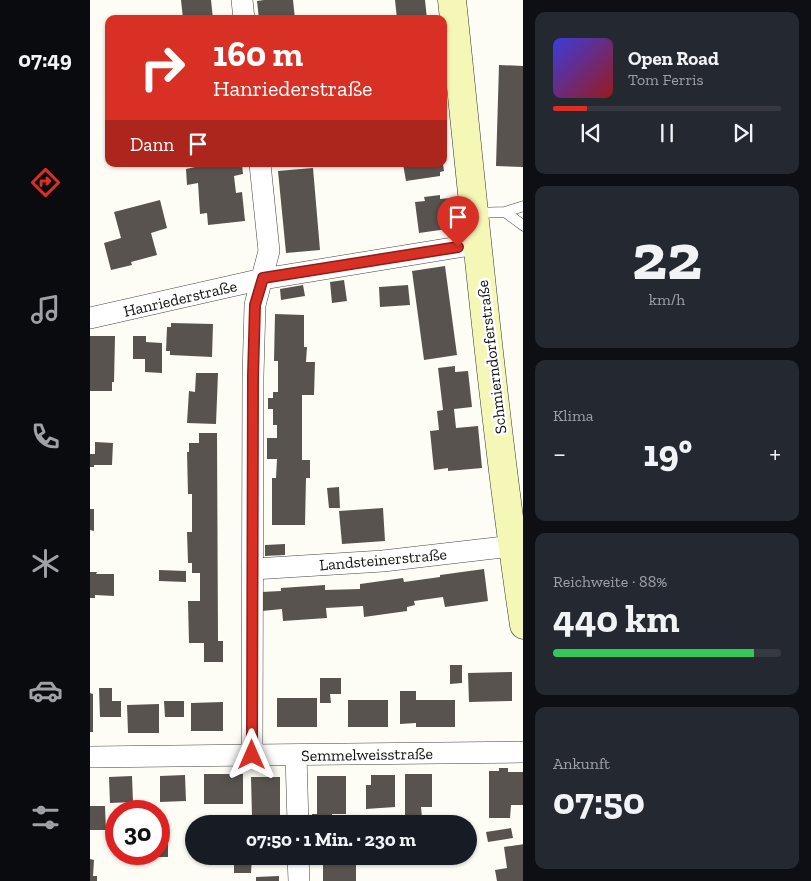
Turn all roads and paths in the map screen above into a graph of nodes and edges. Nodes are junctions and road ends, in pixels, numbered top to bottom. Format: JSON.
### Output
{"nodes":[{"id":1,"x":242,"y":0,"type":"edge"},
{"id":2,"x":452,"y":0,"type":"edge"},
{"id":3,"x":244,"y":15,"type":"edge"},
{"id":4,"x":260,"y":167,"type":"edge"},
{"id":5,"x":523,"y":206,"type":"edge"},
{"id":6,"x":505,"y":212,"type":"junction"},
{"id":7,"x":474,"y":213,"type":"junction"},
{"id":8,"x":523,"y":225,"type":"edge"},
{"id":9,"x":478,"y":244,"type":"junction"},
{"id":10,"x":263,"y":278,"type":"junction"},
{"id":11,"x":90,"y":318,"type":"edge"},
{"id":12,"x":512,"y":546,"type":"junction"},
{"id":13,"x":253,"y":569,"type":"junction"},
{"id":14,"x":521,"y":590,"type":"edge"},
{"id":15,"x":523,"y":613,"type":"edge"},
{"id":16,"x":523,"y":752,"type":"edge"},
{"id":17,"x":252,"y":755,"type":"junction"},
{"id":18,"x":296,"y":755,"type":"junction"},
{"id":19,"x":90,"y":757,"type":"edge"},
{"id":20,"x":298,"y":815,"type":"edge"},
{"id":21,"x":298,"y":865,"type":"edge"},
{"id":22,"x":299,"y":881,"type":"edge"}],
"edges":[{"from":1,"to":3,"type":"street"},
{"from":2,"to":7,"type":"street","name":"Schmierndorferstraße"},
{"from":4,"to":10,"type":"street"},
{"from":5,"to":6,"type":"lane"},
{"from":6,"to":7,"type":"lane"},
{"from":6,"to":8,"type":"lane"},
{"from":7,"to":9,"type":"street","name":"Schmierndorferstraße"},
{"from":9,"to":10,"type":"street","name":"Hanriederstraße"},
{"from":9,"to":12,"type":"street","name":"Schmierndorferstraße"},
{"from":10,"to":11,"type":"street","name":"Hanriederstraße"},
{"from":10,"to":13,"type":"street"},
{"from":12,"to":13,"type":"street","name":"Landsteinerstraße"},
{"from":12,"to":14,"type":"street","name":"Schmierndorferstraße"},
{"from":13,"to":17,"type":"street"},
{"from":14,"to":15,"type":"street","name":"Schmierndorferstraße"},
{"from":16,"to":18,"type":"street","name":"Semmelweisstraße"},
{"from":17,"to":18,"type":"street","name":"Semmelweisstraße"},
{"from":17,"to":19,"type":"street","name":"Semmelweisstraße"},
{"from":18,"to":20,"type":"street"},
{"from":21,"to":22,"type":"street"}]}
